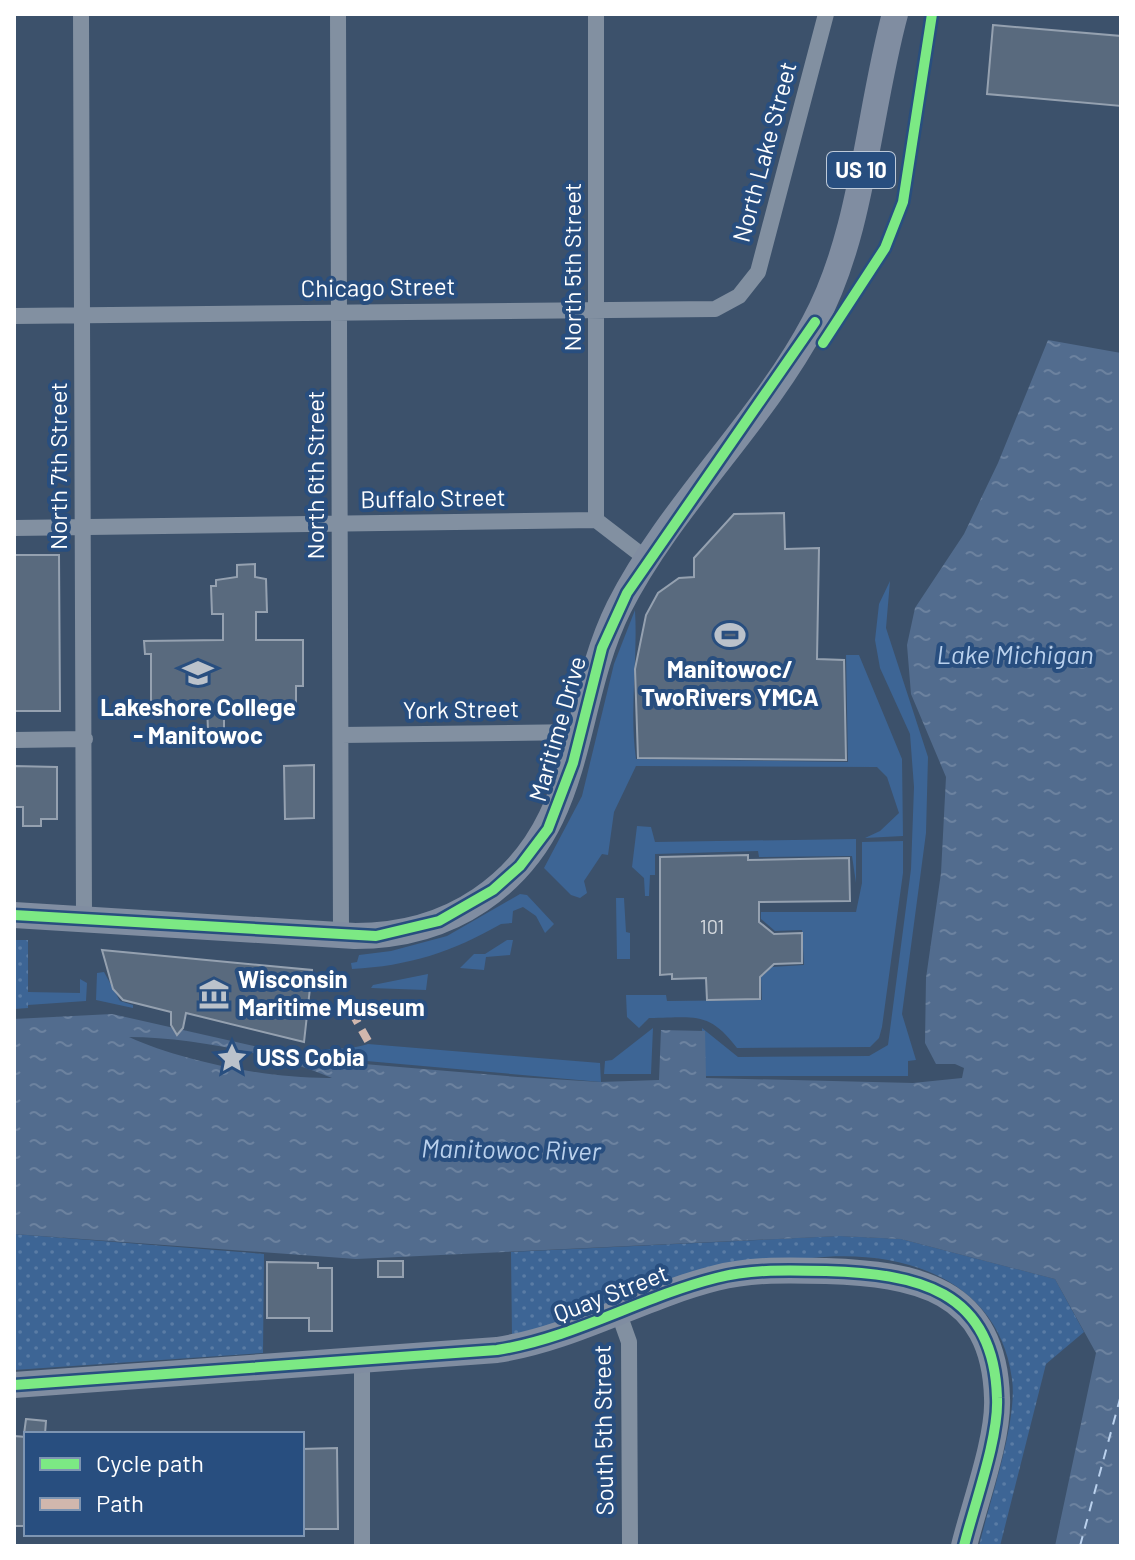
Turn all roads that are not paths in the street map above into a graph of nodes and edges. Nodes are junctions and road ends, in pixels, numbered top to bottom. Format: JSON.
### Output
{"nodes":[{"id":1,"x":81,"y":14,"type":"edge"},
{"id":2,"x":338,"y":14,"type":"edge"},
{"id":3,"x":596,"y":14,"type":"edge"},
{"id":4,"x":826,"y":14,"type":"edge"},
{"id":5,"x":895,"y":14,"type":"edge"},
{"id":6,"x":739,"y":296,"type":"joint"},
{"id":7,"x":597,"y":310,"type":"junction"},
{"id":8,"x":340,"y":313,"type":"junction"},
{"id":9,"x":84,"y":315,"type":"junction"},
{"id":10,"x":14,"y":316,"type":"edge"},
{"id":11,"x":596,"y":520,"type":"junction"},
{"id":12,"x":340,"y":524,"type":"junction"},
{"id":13,"x":83,"y":527,"type":"junction"},
{"id":14,"x":14,"y":528,"type":"edge"},
{"id":15,"x":648,"y":560,"type":"junction"},
{"id":16,"x":581,"y":732,"type":"junction"},
{"id":17,"x":341,"y":735,"type":"junction"},
{"id":18,"x":85,"y":739,"type":"junction"},
{"id":19,"x":14,"y":740,"type":"edge"},
{"id":20,"x":14,"y":915,"type":"edge"},
{"id":21,"x":84,"y":918,"type":"junction"},
{"id":22,"x":341,"y":935,"type":"junction"},
{"id":23,"x":619,"y":1314,"type":"junction"},
{"id":24,"x":362,"y":1361,"type":"junction"},
{"id":25,"x":14,"y":1385,"type":"edge"},
{"id":26,"x":362,"y":1546,"type":"edge"},
{"id":27,"x":630,"y":1546,"type":"edge"},
{"id":28,"x":964,"y":1546,"type":"edge"}],
"edges":[{"from":1,"to":9,"type":"street","name":"North 7th Street"},
{"from":2,"to":8,"type":"street","name":"North 6th Street"},
{"from":3,"to":7,"type":"street","name":"North 5th Street"},
{"from":4,"to":6,"type":"street","name":"North Lake Street"},
{"from":5,"to":15,"type":"main road","name":"Maritime Drive","number":"US 10"},
{"from":6,"to":7,"type":"street","name":"Chicago Street"},
{"from":7,"to":8,"type":"street","name":"Chicago Street"},
{"from":7,"to":11,"type":"street","name":"North 5th Street"},
{"from":8,"to":9,"type":"street","name":"Chicago Street"},
{"from":8,"to":12,"type":"street","name":"North 6th Street"},
{"from":9,"to":10,"type":"street","name":"Chicago Street"},
{"from":9,"to":13,"type":"street","name":"North 7th Street"},
{"from":11,"to":12,"type":"street","name":"Buffalo Street"},
{"from":11,"to":15,"type":"street"},
{"from":12,"to":13,"type":"street","name":"Buffalo Street"},
{"from":12,"to":17,"type":"street","name":"North 6th Street"},
{"from":13,"to":14,"type":"street","name":"Buffalo Street"},
{"from":13,"to":18,"type":"street","name":"North 7th Street"},
{"from":15,"to":16,"type":"main road","name":"Maritime Drive","number":"US 10"},
{"from":16,"to":17,"type":"street","name":"York Street"},
{"from":16,"to":22,"type":"main road","name":"Maritime Drive","number":"US 10"},
{"from":17,"to":22,"type":"street","name":"North 6th Street"},
{"from":18,"to":19,"type":"street"},
{"from":18,"to":21,"type":"street","name":"North 7th Street"},
{"from":20,"to":21,"type":"main road","name":"Maritime Drive","number":"US 10"},
{"from":21,"to":22,"type":"main road","name":"Maritime Drive","number":"US 10"},
{"from":23,"to":24,"type":"main road","name":"Quay Street"},
{"from":23,"to":27,"type":"street","name":"South 5th Street"},
{"from":23,"to":28,"type":"main road","name":"Quay Street"},
{"from":24,"to":25,"type":"main road","name":"Quay Street"},
{"from":24,"to":26,"type":"street"}]}
